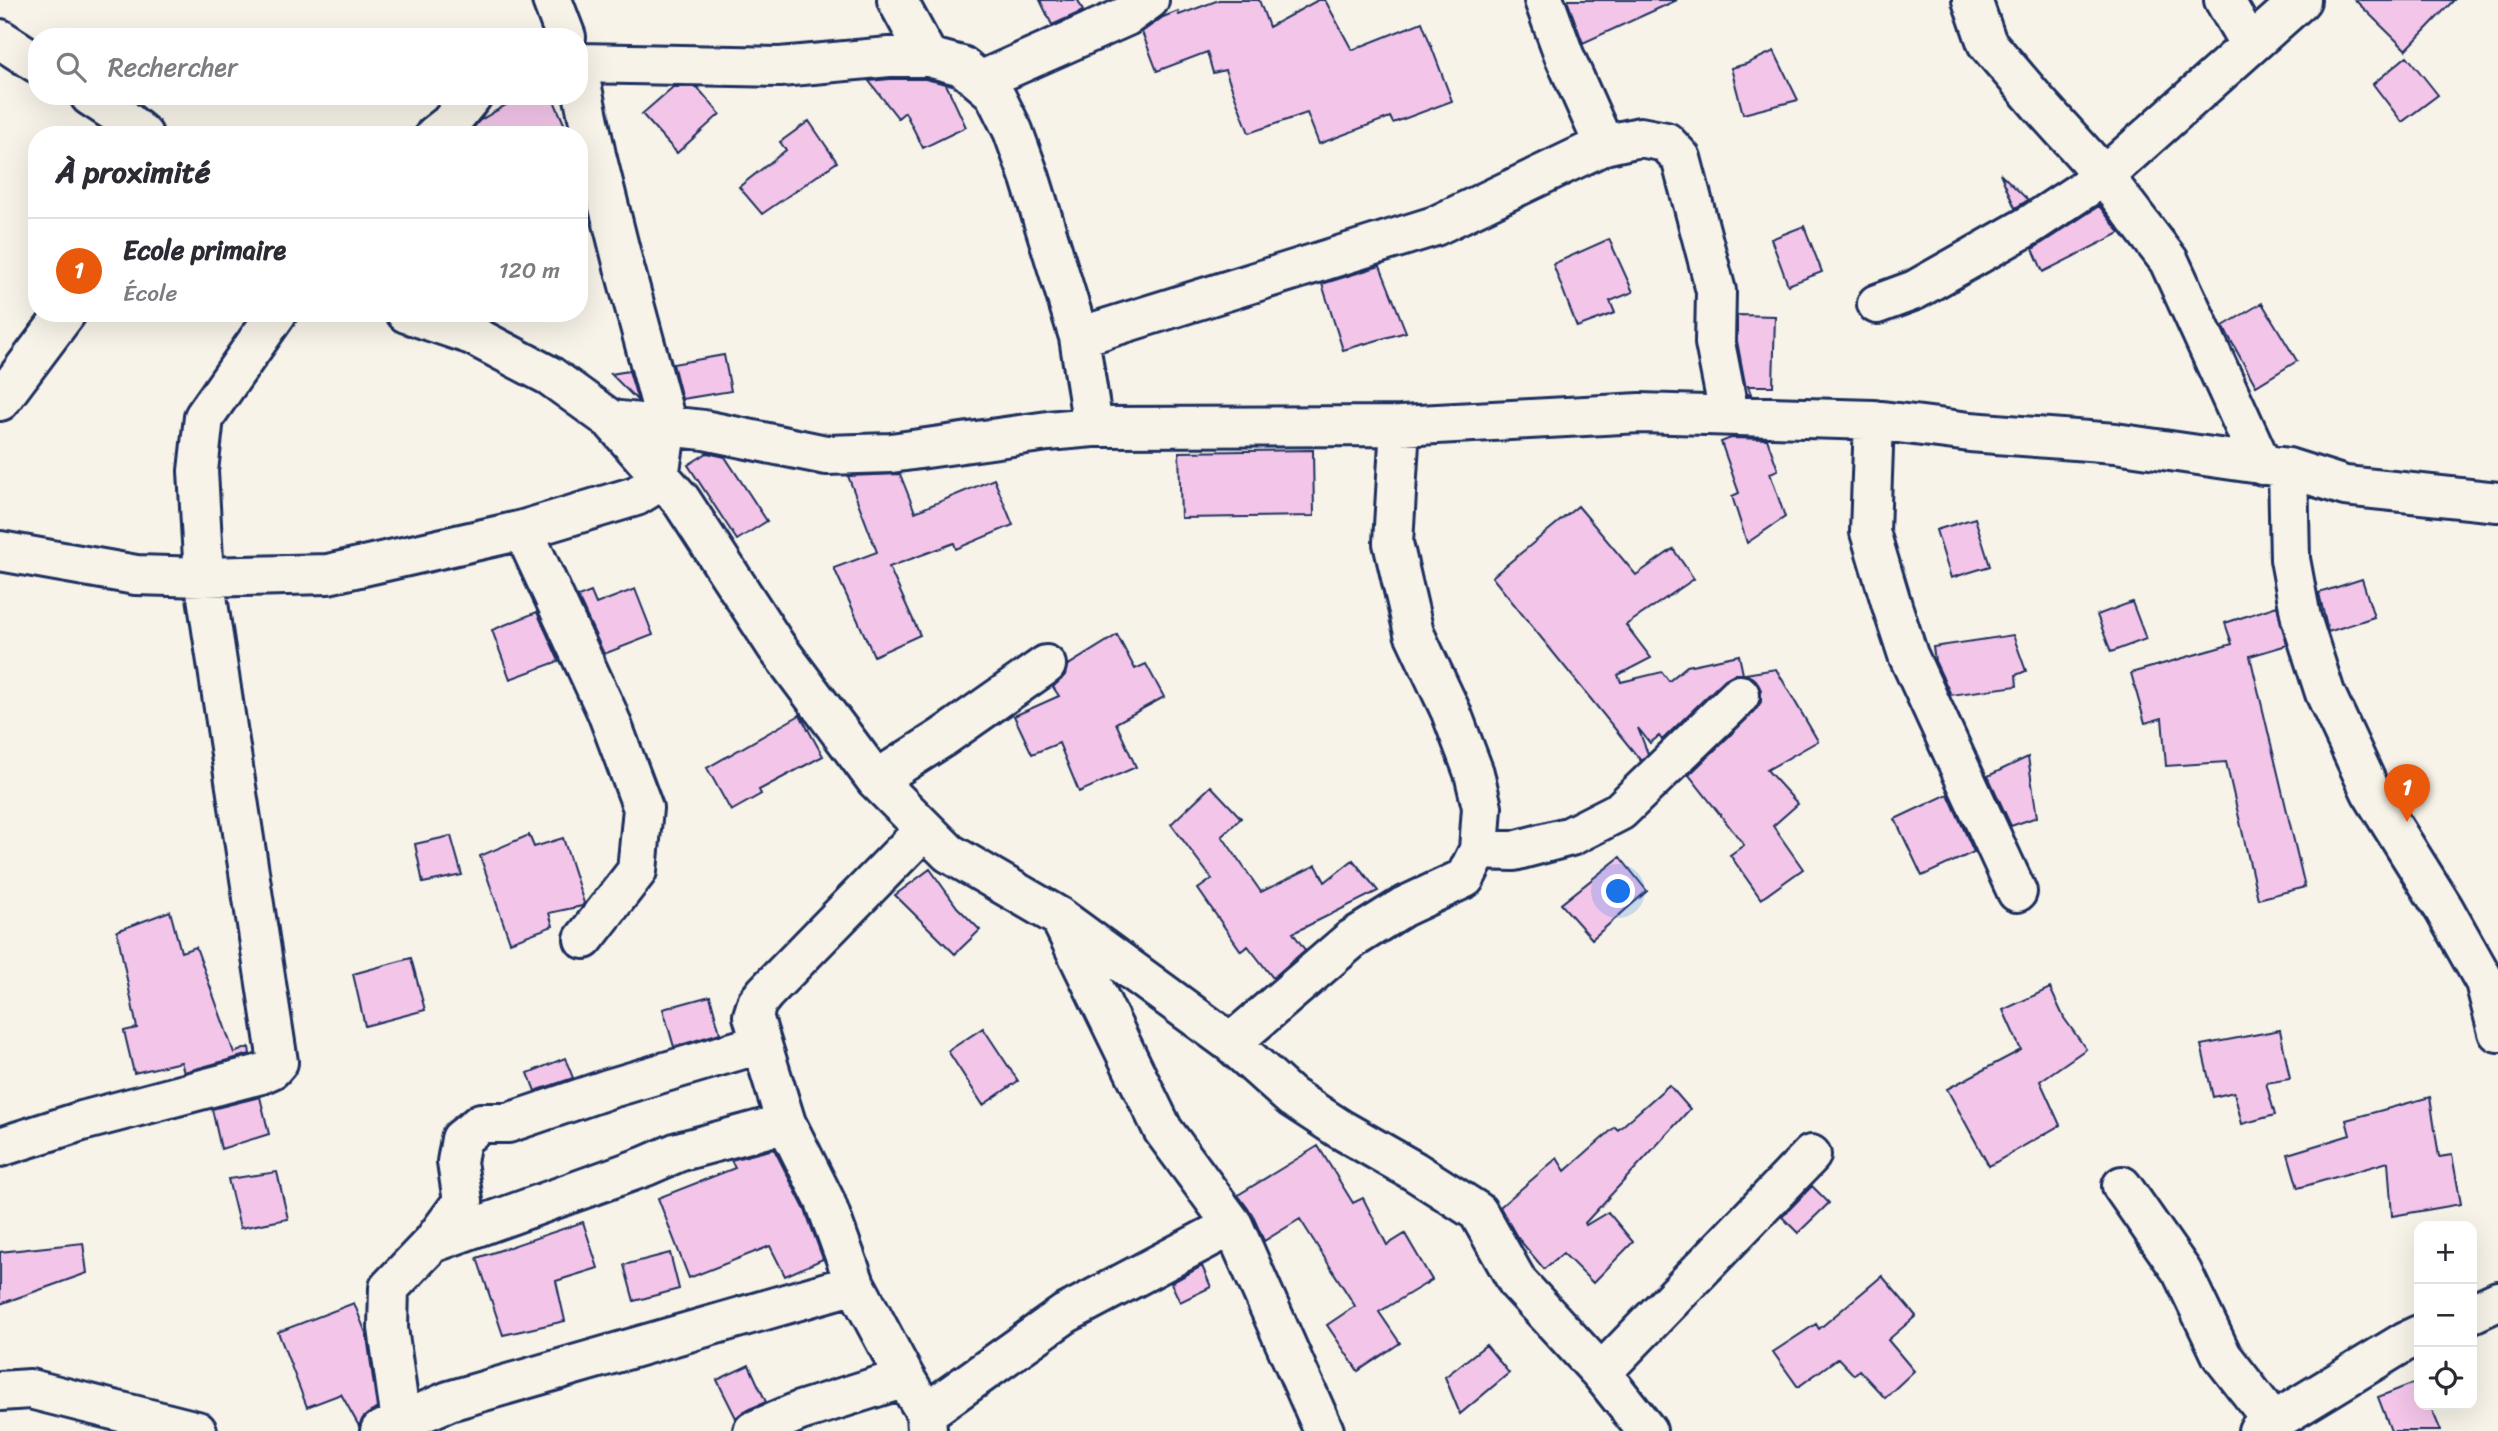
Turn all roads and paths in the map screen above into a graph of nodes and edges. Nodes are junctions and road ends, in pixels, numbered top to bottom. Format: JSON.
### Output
{"nodes":[{"id":1,"x":897,"y":0,"type":"edge"},
{"id":2,"x":1149,"y":0,"type":"edge"},
{"id":3,"x":1544,"y":0,"type":"edge"},
{"id":4,"x":1972,"y":0,"type":"edge"},
{"id":5,"x":2224,"y":0,"type":"edge"},
{"id":6,"x":2301,"y":0,"type":"edge"},
{"id":7,"x":588,"y":38,"type":"edge"},
{"id":8,"x":0,"y":39,"type":"edge"},
{"id":9,"x":2250,"y":45,"type":"junction"},
{"id":10,"x":28,"y":57,"type":"edge"},
{"id":11,"x":928,"y":57,"type":"junction"},
{"id":12,"x":980,"y":81,"type":"junction"},
{"id":13,"x":104,"y":105,"type":"edge"},
{"id":14,"x":465,"y":105,"type":"edge"},
{"id":15,"x":586,"y":105,"type":"edge"},
{"id":16,"x":132,"y":126,"type":"edge"},
{"id":17,"x":446,"y":126,"type":"edge"},
{"id":18,"x":1604,"y":145,"type":"junction"},
{"id":19,"x":2104,"y":176,"type":"junction"},
{"id":20,"x":1877,"y":304,"type":"dead end"},
{"id":21,"x":59,"y":322,"type":"edge"},
{"id":22,"x":272,"y":322,"type":"edge"},
{"id":23,"x":433,"y":322,"type":"edge"},
{"id":24,"x":1079,"y":337,"type":"junction"},
{"id":25,"x":0,"y":401,"type":"edge"},
{"id":26,"x":1729,"y":414,"type":"junction"},
{"id":27,"x":611,"y":420,"type":"junction"},
{"id":28,"x":1874,"y":420,"type":"junction"},
{"id":29,"x":667,"y":426,"type":"junction"},
{"id":30,"x":1400,"y":426,"type":"junction"},
{"id":31,"x":1093,"y":427,"type":"junction"},
{"id":32,"x":2275,"y":467,"type":"junction"},
{"id":33,"x":659,"y":476,"type":"junction"},
{"id":34,"x":2498,"y":502,"type":"edge"},
{"id":35,"x":523,"y":530,"type":"junction"},
{"id":36,"x":0,"y":551,"type":"edge"},
{"id":37,"x":204,"y":577,"type":"junction"},
{"id":38,"x":1046,"y":665,"type":"dead end"},
{"id":39,"x":1740,"y":695,"type":"dead end"},
{"id":40,"x":876,"y":780,"type":"junction"},
{"id":41,"x":925,"y":829,"type":"junction"},
{"id":42,"x":1479,"y":850,"type":"junction"},
{"id":43,"x":2017,"y":892,"type":"dead end"},
{"id":44,"x":1059,"y":917,"type":"junction"},
{"id":45,"x":584,"y":939,"type":"dead end"},
{"id":46,"x":2491,"y":982,"type":"edge"},
{"id":47,"x":2498,"y":1032,"type":"edge"},
{"id":48,"x":1231,"y":1043,"type":"junction"},
{"id":49,"x":761,"y":1044,"type":"junction"},
{"id":50,"x":786,"y":1123,"type":"junction"},
{"id":51,"x":0,"y":1147,"type":"edge"},
{"id":52,"x":1811,"y":1155,"type":"dead end"},
{"id":53,"x":2122,"y":1186,"type":"dead end"},
{"id":54,"x":1233,"y":1225,"type":"junction"},
{"id":55,"x":432,"y":1243,"type":"junction"},
{"id":56,"x":855,"y":1284,"type":"junction"},
{"id":57,"x":2498,"y":1301,"type":"edge"},
{"id":58,"x":2477,"y":1311,"type":"edge"},
{"id":59,"x":2414,"y":1337,"type":"edge"},
{"id":60,"x":1601,"y":1373,"type":"junction"},
{"id":61,"x":905,"y":1378,"type":"junction"},
{"id":62,"x":0,"y":1391,"type":"edge"},
{"id":63,"x":926,"y":1422,"type":"edge"},
{"id":64,"x":2265,"y":1426,"type":"edge"},
{"id":65,"x":390,"y":1427,"type":"edge"},
{"id":66,"x":197,"y":1431,"type":"edge"},
{"id":67,"x":753,"y":1431,"type":"edge"},
{"id":68,"x":1324,"y":1431,"type":"edge"},
{"id":69,"x":1647,"y":1431,"type":"edge"}],
"edges":[{"from":1,"to":11,"type":"street"},
{"from":2,"to":12,"type":"street"},
{"from":3,"to":18,"type":"street"},
{"from":4,"to":19,"type":"street"},
{"from":5,"to":9,"type":"street"},
{"from":6,"to":9,"type":"street"},
{"from":7,"to":11,"type":"street"},
{"from":8,"to":10,"type":"street"},
{"from":9,"to":19,"type":"street"},
{"from":11,"to":12,"type":"street"},
{"from":12,"to":24,"type":"street"},
{"from":13,"to":16,"type":"street"},
{"from":14,"to":17,"type":"street"},
{"from":15,"to":29,"type":"street"},
{"from":18,"to":24,"type":"street"},
{"from":18,"to":26,"type":"street"},
{"from":19,"to":20,"type":"street"},
{"from":19,"to":32,"type":"street"},
{"from":21,"to":25,"type":"street"},
{"from":22,"to":37,"type":"street"},
{"from":23,"to":27,"type":"street"},
{"from":24,"to":31,"type":"street"},
{"from":26,"to":28,"type":"street"},
{"from":26,"to":30,"type":"street"},
{"from":27,"to":29,"type":"street"},
{"from":27,"to":33,"type":"street"},
{"from":28,"to":32,"type":"street"},
{"from":28,"to":43,"type":"street"},
{"from":29,"to":31,"type":"street"},
{"from":29,"to":33,"type":"street"},
{"from":30,"to":31,"type":"street"},
{"from":30,"to":42,"type":"street"},
{"from":32,"to":34,"type":"street"},
{"from":32,"to":46,"type":"street"},
{"from":33,"to":35,"type":"street"},
{"from":33,"to":40,"type":"street"},
{"from":35,"to":37,"type":"street"},
{"from":35,"to":45,"type":"street"},
{"from":36,"to":37,"type":"street"},
{"from":37,"to":51,"type":"street"},
{"from":38,"to":40,"type":"street"},
{"from":39,"to":42,"type":"street"},
{"from":40,"to":41,"type":"street"},
{"from":41,"to":44,"type":"street"},
{"from":41,"to":49,"type":"street"},
{"from":42,"to":48,"type":"street"},
{"from":44,"to":48,"type":"street"},
{"from":44,"to":54,"type":"street"},
{"from":46,"to":47,"type":"street"},
{"from":48,"to":60,"type":"street"},
{"from":49,"to":50,"type":"street"},
{"from":49,"to":55,"type":"street"},
{"from":50,"to":55,"type":"street"},
{"from":50,"to":56,"type":"street"},
{"from":52,"to":60,"type":"street"},
{"from":53,"to":64,"type":"street"},
{"from":54,"to":63,"type":"street"},
{"from":54,"to":68,"type":"street"},
{"from":55,"to":65,"type":"street"},
{"from":56,"to":61,"type":"street"},
{"from":56,"to":65,"type":"street"},
{"from":57,"to":58,"type":"street"},
{"from":59,"to":64,"type":"street"},
{"from":60,"to":69,"type":"street"},
{"from":61,"to":63,"type":"street"},
{"from":61,"to":67,"type":"street"},
{"from":62,"to":66,"type":"street"}]}
